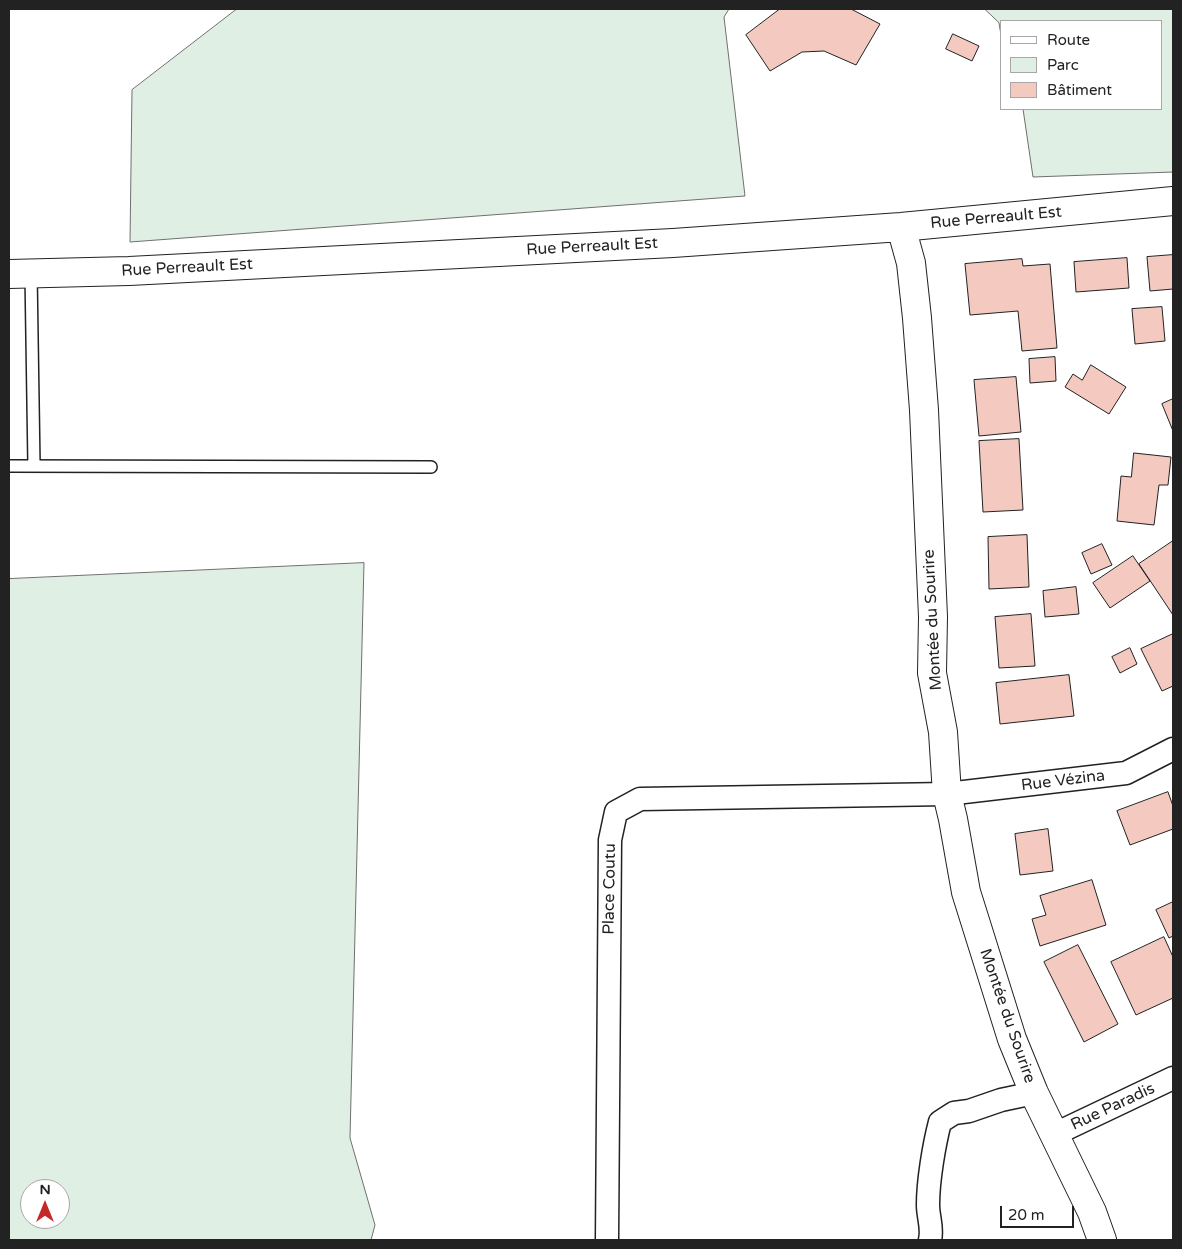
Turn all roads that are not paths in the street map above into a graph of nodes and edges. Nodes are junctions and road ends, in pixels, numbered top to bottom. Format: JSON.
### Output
{"nodes":[{"id":1,"x":1173,"y":201,"type":"edge"},
{"id":2,"x":901,"y":226,"type":"junction"},
{"id":3,"x":20,"y":274,"type":"edge"},
{"id":4,"x":9,"y":466,"type":"edge"},
{"id":5,"x":34,"y":466,"type":"junction"},
{"id":6,"x":432,"y":466,"type":"dead end"},
{"id":7,"x":1173,"y":749,"type":"edge"},
{"id":8,"x":947,"y":794,"type":"junction"},
{"id":9,"x":1173,"y":1078,"type":"edge"},
{"id":10,"x":1034,"y":1093,"type":"junction"},
{"id":11,"x":1053,"y":1135,"type":"junction"},
{"id":12,"x":607,"y":1240,"type":"edge"},
{"id":13,"x":930,"y":1240,"type":"edge"},
{"id":14,"x":1102,"y":1240,"type":"edge"}],
"edges":[{"from":1,"to":2,"type":"street","name":"Rue Perreault Est"},
{"from":2,"to":3,"type":"street","name":"Rue Perreault Est"},
{"from":2,"to":8,"type":"street","name":"Montée du Sourire"},
{"from":3,"to":5,"type":"lane"},
{"from":4,"to":5,"type":"lane"},
{"from":5,"to":6,"type":"lane"},
{"from":7,"to":8,"type":"street","name":"Rue Vézina"},
{"from":8,"to":10,"type":"street","name":"Montée du Sourire"},
{"from":8,"to":12,"type":"street","name":"Place Coutu"},
{"from":9,"to":11,"type":"street","name":"Rue Paradis"},
{"from":10,"to":11,"type":"street","name":"Montée du Sourire"},
{"from":10,"to":13,"type":"street","name":"Montée du Sourire"},
{"from":11,"to":14,"type":"street","name":"Montée du Sourire"}]}
